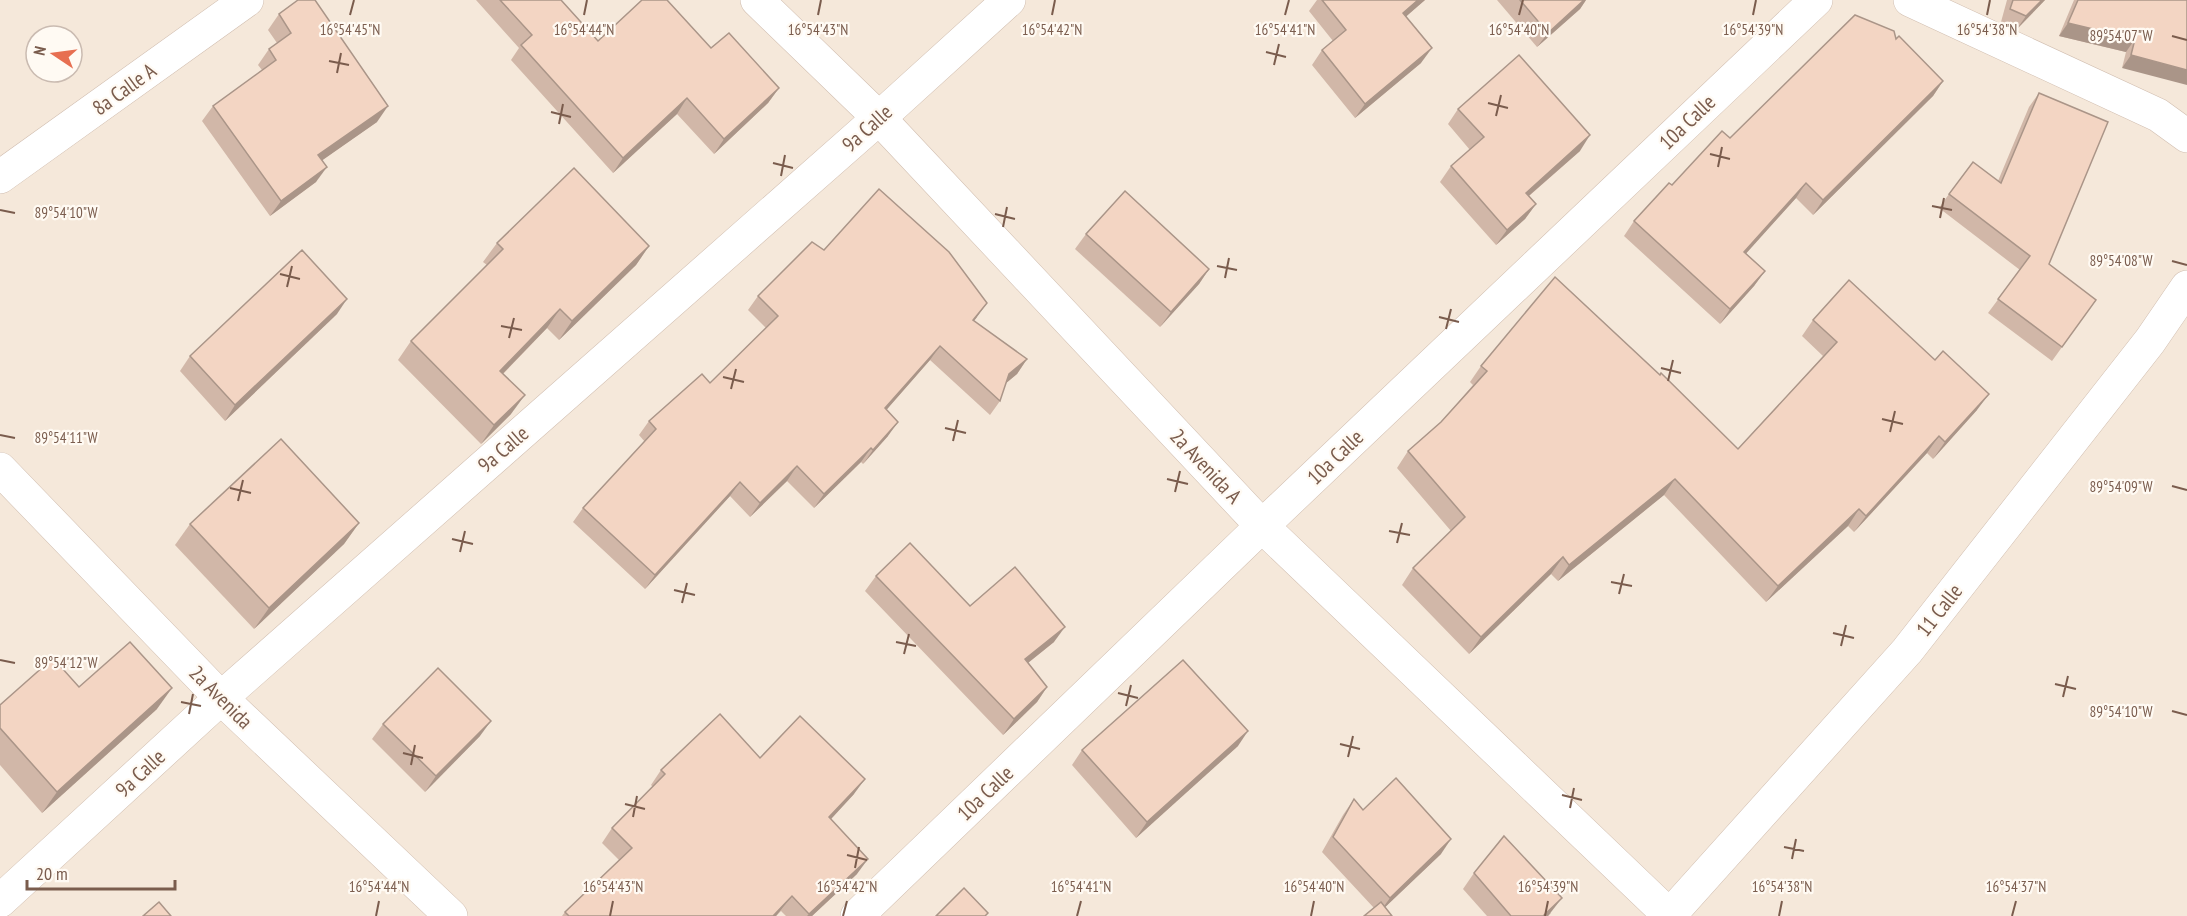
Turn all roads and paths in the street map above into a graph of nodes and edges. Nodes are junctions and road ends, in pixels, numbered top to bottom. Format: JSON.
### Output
{"nodes":[{"id":1,"x":247,"y":0,"type":"edge"},
{"id":2,"x":757,"y":0,"type":"edge"},
{"id":3,"x":1009,"y":0,"type":"edge"},
{"id":4,"x":1816,"y":0,"type":"edge"},
{"id":5,"x":1911,"y":0,"type":"edge"},
{"id":6,"x":879,"y":118,"type":"junction"},
{"id":7,"x":2187,"y":136,"type":"edge"},
{"id":8,"x":0,"y":177,"type":"edge"},
{"id":9,"x":2187,"y":287,"type":"edge"},
{"id":10,"x":0,"y":469,"type":"edge"},
{"id":11,"x":1262,"y":526,"type":"junction"},
{"id":12,"x":221,"y":698,"type":"junction"},
{"id":13,"x":0,"y":902,"type":"edge"},
{"id":14,"x":451,"y":916,"type":"edge"},
{"id":15,"x":858,"y":916,"type":"edge"},
{"id":16,"x":1670,"y":916,"type":"edge"}],
"edges":[{"from":1,"to":8,"type":"street","name":"8a Calle A"},
{"from":2,"to":6,"type":"street","name":"2a Avenida A"},
{"from":3,"to":6,"type":"street","name":"9a Calle"},
{"from":4,"to":11,"type":"street","name":"10a Calle"},
{"from":5,"to":7,"type":"street"},
{"from":6,"to":11,"type":"street","name":"2a Avenida A"},
{"from":6,"to":12,"type":"street","name":"9a Calle"},
{"from":9,"to":16,"type":"street","name":"11 Calle"},
{"from":10,"to":12,"type":"street","name":"2a Avenida"},
{"from":11,"to":15,"type":"street","name":"10a Calle"},
{"from":11,"to":16,"type":"street","name":"2a Avenida A"},
{"from":12,"to":13,"type":"street","name":"9a Calle"},
{"from":12,"to":14,"type":"street","name":"2a Avenida"}]}
